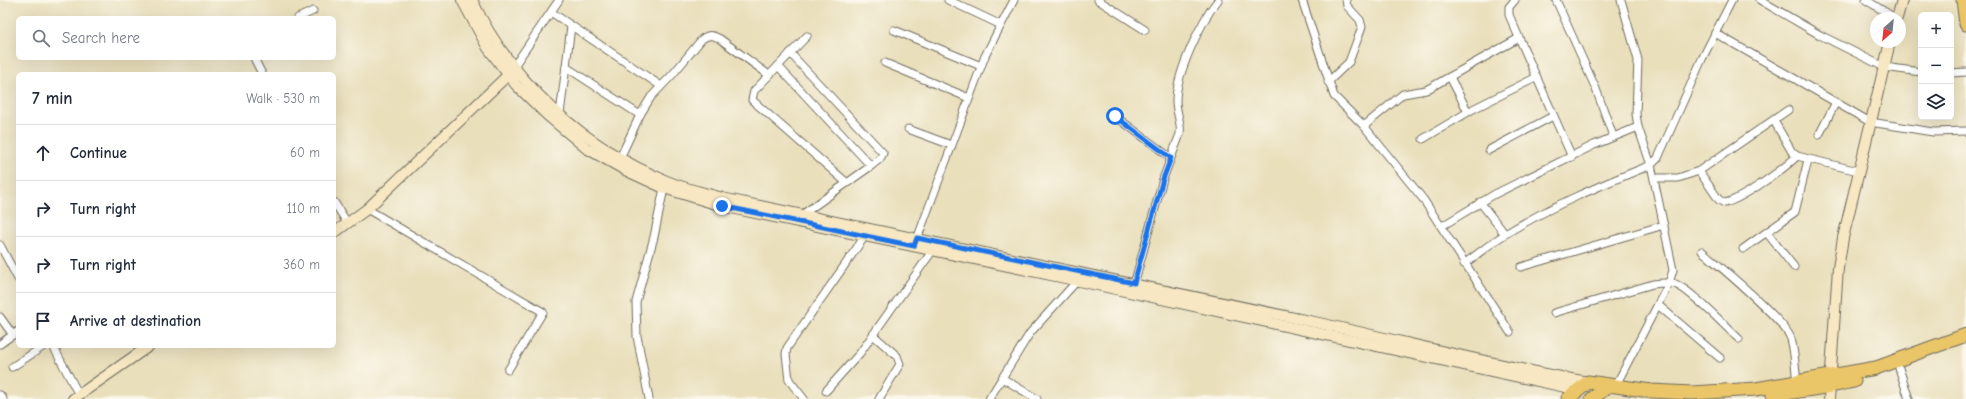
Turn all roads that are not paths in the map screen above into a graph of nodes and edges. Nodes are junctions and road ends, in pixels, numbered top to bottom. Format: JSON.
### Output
{"nodes":[{"id":1,"x":462,"y":0,"type":"edge"},
{"id":2,"x":472,"y":0,"type":"edge"},
{"id":3,"x":559,"y":0,"type":"edge"},
{"id":4,"x":948,"y":0,"type":"edge"},
{"id":5,"x":1014,"y":0,"type":"edge"},
{"id":6,"x":1098,"y":0,"type":"edge"},
{"id":7,"x":1218,"y":0,"type":"edge"},
{"id":8,"x":1302,"y":0,"type":"edge"},
{"id":9,"x":1346,"y":0,"type":"edge"},
{"id":10,"x":1515,"y":0,"type":"edge"},
{"id":11,"x":1556,"y":0,"type":"edge"},
{"id":12,"x":1621,"y":0,"type":"edge"},
{"id":13,"x":1732,"y":0,"type":"edge"},
{"id":14,"x":1760,"y":0,"type":"edge"},
{"id":15,"x":1866,"y":0,"type":"edge"},
{"id":16,"x":1902,"y":0,"type":"edge"},
{"id":17,"x":1963,"y":0,"type":"edge"},
{"id":18,"x":313,"y":11,"type":"dead end"},
{"id":19,"x":551,"y":12,"type":"junction"},
{"id":20,"x":1886,"y":12,"type":"edge"},
{"id":21,"x":1898,"y":12,"type":"edge"},
{"id":22,"x":302,"y":16,"type":"edge"},
{"id":23,"x":1966,"y":24,"type":"edge"},
{"id":24,"x":1001,"y":25,"type":"junction"},
{"id":25,"x":571,"y":26,"type":"junction"},
{"id":26,"x":894,"y":30,"type":"dead end"},
{"id":27,"x":1145,"y":30,"type":"dead end"},
{"id":28,"x":1715,"y":33,"type":"junction"},
{"id":29,"x":807,"y":36,"type":"dead end"},
{"id":30,"x":1520,"y":38,"type":"junction"},
{"id":31,"x":1889,"y":48,"type":"edge"},
{"id":32,"x":790,"y":54,"type":"junction"},
{"id":33,"x":255,"y":60,"type":"edge"},
{"id":34,"x":885,"y":63,"type":"dead end"},
{"id":35,"x":778,"y":66,"type":"junction"},
{"id":36,"x":981,"y":66,"type":"junction"},
{"id":37,"x":566,"y":67,"type":"junction"},
{"id":38,"x":1884,"y":67,"type":"junction"},
{"id":39,"x":511,"y":71,"type":"junction"},
{"id":40,"x":261,"y":72,"type":"edge"},
{"id":41,"x":1918,"y":72,"type":"edge"},
{"id":42,"x":1966,"y":72,"type":"edge"},
{"id":43,"x":1954,"y":73,"type":"edge"},
{"id":44,"x":769,"y":75,"type":"junction"},
{"id":45,"x":1450,"y":77,"type":"junction"},
{"id":46,"x":1537,"y":77,"type":"junction"},
{"id":47,"x":1328,"y":82,"type":"junction"},
{"id":48,"x":661,"y":86,"type":"junction"},
{"id":49,"x":969,"y":98,"type":"junction"},
{"id":50,"x":1836,"y":102,"type":"junction"},
{"id":51,"x":1788,"y":110,"type":"dead end"},
{"id":52,"x":1468,"y":112,"type":"junction"},
{"id":53,"x":560,"y":114,"type":"junction"},
{"id":54,"x":640,"y":115,"type":"junction"},
{"id":55,"x":1115,"y":116,"type":"dead end"},
{"id":56,"x":1553,"y":116,"type":"junction"},
{"id":57,"x":1774,"y":121,"type":"junction"},
{"id":58,"x":1870,"y":122,"type":"junction"},
{"id":59,"x":1364,"y":126,"type":"junction"},
{"id":60,"x":1638,"y":127,"type":"junction"},
{"id":61,"x":908,"y":129,"type":"dead end"},
{"id":62,"x":1966,"y":131,"type":"edge"},
{"id":63,"x":1819,"y":135,"type":"dead end"},
{"id":64,"x":1613,"y":136,"type":"junction"},
{"id":65,"x":1423,"y":139,"type":"dead end"},
{"id":66,"x":951,"y":145,"type":"junction"},
{"id":67,"x":1489,"y":150,"type":"dead end"},
{"id":68,"x":1572,"y":156,"type":"junction"},
{"id":69,"x":1797,"y":156,"type":"junction"},
{"id":70,"x":620,"y":158,"type":"junction"},
{"id":71,"x":1171,"y":158,"type":"junction"},
{"id":72,"x":1808,"y":160,"type":"junction"},
{"id":73,"x":1652,"y":165,"type":"junction"},
{"id":74,"x":871,"y":166,"type":"junction"},
{"id":75,"x":1699,"y":170,"type":"junction"},
{"id":76,"x":1858,"y":171,"type":"junction"},
{"id":77,"x":1654,"y":178,"type":"junction"},
{"id":78,"x":847,"y":183,"type":"junction"},
{"id":79,"x":664,"y":188,"type":"junction"},
{"id":80,"x":1480,"y":202,"type":"junction"},
{"id":81,"x":336,"y":205,"type":"edge"},
{"id":82,"x":368,"y":209,"type":"junction"},
{"id":83,"x":803,"y":214,"type":"junction"},
{"id":84,"x":348,"y":224,"type":"junction"},
{"id":85,"x":1664,"y":225,"type":"junction"},
{"id":86,"x":1442,"y":226,"type":"junction"},
{"id":87,"x":336,"y":232,"type":"edge"},
{"id":88,"x":1767,"y":232,"type":"junction"},
{"id":89,"x":1505,"y":234,"type":"junction"},
{"id":90,"x":866,"y":236,"type":"junction"},
{"id":91,"x":916,"y":242,"type":"junction"},
{"id":92,"x":0,"y":245,"type":"edge"},
{"id":93,"x":1743,"y":249,"type":"dead end"},
{"id":94,"x":934,"y":250,"type":"junction"},
{"id":95,"x":1702,"y":251,"type":"dead end"},
{"id":96,"x":1464,"y":264,"type":"junction"},
{"id":97,"x":1521,"y":267,"type":"dead end"},
{"id":98,"x":1794,"y":267,"type":"dead end"},
{"id":99,"x":16,"y":275,"type":"edge"},
{"id":100,"x":1077,"y":280,"type":"junction"},
{"id":101,"x":1669,"y":283,"type":"junction"},
{"id":102,"x":1134,"y":288,"type":"junction"},
{"id":103,"x":1658,"y":305,"type":"junction"},
{"id":104,"x":1554,"y":313,"type":"dead end"},
{"id":105,"x":0,"y":317,"type":"edge"},
{"id":106,"x":1510,"y":332,"type":"dead end"},
{"id":107,"x":15,"y":333,"type":"edge"},
{"id":108,"x":873,"y":335,"type":"junction"},
{"id":109,"x":1966,"y":335,"type":"edge"},
{"id":110,"x":1739,"y":339,"type":"dead end"},
{"id":111,"x":0,"y":344,"type":"edge"},
{"id":112,"x":1966,"y":345,"type":"edge"},
{"id":113,"x":41,"y":348,"type":"edge"},
{"id":114,"x":54,"y":348,"type":"edge"},
{"id":115,"x":146,"y":348,"type":"edge"},
{"id":116,"x":1720,"y":358,"type":"dead end"},
{"id":117,"x":12,"y":367,"type":"dead end"},
{"id":118,"x":1899,"y":368,"type":"junction"},
{"id":119,"x":508,"y":370,"type":"dead end"},
{"id":120,"x":1002,"y":378,"type":"junction"},
{"id":121,"x":1797,"y":382,"type":"junction"},
{"id":122,"x":1584,"y":386,"type":"junction"},
{"id":123,"x":1830,"y":387,"type":"edge"},
{"id":124,"x":826,"y":390,"type":"dead end"},
{"id":125,"x":1603,"y":393,"type":"edge"},
{"id":126,"x":0,"y":395,"type":"edge"},
{"id":127,"x":76,"y":397,"type":"edge"},
{"id":128,"x":2,"y":399,"type":"edge"},
{"id":129,"x":649,"y":399,"type":"edge"},
{"id":130,"x":804,"y":399,"type":"edge"},
{"id":131,"x":879,"y":399,"type":"edge"},
{"id":132,"x":989,"y":399,"type":"edge"},
{"id":133,"x":1037,"y":399,"type":"edge"},
{"id":134,"x":1568,"y":399,"type":"edge"},
{"id":135,"x":1644,"y":399,"type":"edge"},
{"id":136,"x":1732,"y":399,"type":"edge"},
{"id":137,"x":1909,"y":399,"type":"edge"}],
"edges":[{"from":1,"to":39,"type":"main road"},
{"from":2,"to":39,"type":"main road"},
{"from":3,"to":19,"type":"street"},
{"from":4,"to":24,"type":"street"},
{"from":5,"to":24,"type":"street"},
{"from":6,"to":27,"type":"street"},
{"from":7,"to":71,"type":"street"},
{"from":8,"to":47,"type":"street"},
{"from":9,"to":47,"type":"street"},
{"from":10,"to":30,"type":"street"},
{"from":11,"to":64,"type":"street"},
{"from":12,"to":60,"type":"street"},
{"from":13,"to":28,"type":"street"},
{"from":14,"to":38,"type":"street"},
{"from":15,"to":20,"type":"street"},
{"from":16,"to":21,"type":"main road"},
{"from":17,"to":23,"type":"highway"},
{"from":18,"to":22,"type":"street"},
{"from":19,"to":25,"type":"street"},
{"from":19,"to":39,"type":"street"},
{"from":24,"to":36,"type":"street"},
{"from":25,"to":37,"type":"street"},
{"from":25,"to":48,"type":"street"},
{"from":26,"to":36,"type":"street"},
{"from":28,"to":50,"type":"street"},
{"from":28,"to":73,"type":"street"},
{"from":29,"to":32,"type":"street"},
{"from":30,"to":45,"type":"street"},
{"from":30,"to":46,"type":"street"},
{"from":31,"to":38,"type":"main road"},
{"from":32,"to":35,"type":"street"},
{"from":32,"to":74,"type":"street"},
{"from":33,"to":40,"type":"street"},
{"from":34,"to":49,"type":"street"},
{"from":35,"to":44,"type":"street"},
{"from":35,"to":74,"type":"street"},
{"from":36,"to":49,"type":"street"},
{"from":37,"to":53,"type":"street"},
{"from":37,"to":54,"type":"street"},
{"from":38,"to":41,"type":"street"},
{"from":38,"to":58,"type":"main road"},
{"from":39,"to":53,"type":"main road"},
{"from":39,"to":79,"type":"main road"},
{"from":39,"to":82,"type":"main road"},
{"from":42,"to":43,"type":"street"},
{"from":44,"to":48,"type":"street"},
{"from":44,"to":78,"type":"street"},
{"from":45,"to":52,"type":"street"},
{"from":45,"to":59,"type":"street"},
{"from":46,"to":52,"type":"street"},
{"from":46,"to":56,"type":"street"},
{"from":47,"to":59,"type":"street"},
{"from":48,"to":54,"type":"street"},
{"from":49,"to":66,"type":"street"},
{"from":50,"to":58,"type":"street"},
{"from":50,"to":63,"type":"street"},
{"from":51,"to":57,"type":"street"},
{"from":52,"to":65,"type":"street"},
{"from":53,"to":70,"type":"main road"},
{"from":54,"to":70,"type":"street"},
{"from":55,"to":71,"type":"street"},
{"from":56,"to":67,"type":"street"},
{"from":56,"to":68,"type":"street"},
{"from":57,"to":69,"type":"street"},
{"from":57,"to":75,"type":"street"},
{"from":58,"to":62,"type":"street"},
{"from":58,"to":76,"type":"main road"},
{"from":59,"to":86,"type":"street"},
{"from":60,"to":64,"type":"street"},
{"from":60,"to":73,"type":"street"},
{"from":61,"to":66,"type":"street"},
{"from":64,"to":68,"type":"street"},
{"from":66,"to":91,"type":"street"},
{"from":68,"to":80,"type":"street"},
{"from":69,"to":72,"type":"street"},
{"from":69,"to":75,"type":"street"},
{"from":70,"to":83,"type":"main road"},
{"from":71,"to":102,"type":"street"},
{"from":72,"to":76,"type":"street"},
{"from":72,"to":88,"type":"street"},
{"from":73,"to":77,"type":"street"},
{"from":73,"to":89,"type":"street"},
{"from":74,"to":78,"type":"street"},
{"from":75,"to":77,"type":"street"},
{"from":76,"to":123,"type":"main road"},
{"from":77,"to":85,"type":"street"},
{"from":78,"to":83,"type":"street"},
{"from":79,"to":90,"type":"main road"},
{"from":79,"to":129,"type":"street"},
{"from":80,"to":86,"type":"street"},
{"from":80,"to":89,"type":"street"},
{"from":81,"to":84,"type":"street"},
{"from":82,"to":84,"type":"main road"},
{"from":82,"to":119,"type":"street"},
{"from":83,"to":91,"type":"main road"},
{"from":84,"to":87,"type":"main road"},
{"from":85,"to":97,"type":"street"},
{"from":85,"to":101,"type":"street"},
{"from":86,"to":96,"type":"street"},
{"from":88,"to":93,"type":"street"},
{"from":88,"to":98,"type":"street"},
{"from":89,"to":96,"type":"street"},
{"from":90,"to":91,"type":"main road"},
{"from":90,"to":130,"type":"street"},
{"from":91,"to":94,"type":"main road"},
{"from":91,"to":102,"type":"main road"},
{"from":92,"to":99,"type":"street"},
{"from":94,"to":100,"type":"main road"},
{"from":94,"to":108,"type":"street"},
{"from":95,"to":121,"type":"street"},
{"from":96,"to":106,"type":"street"},
{"from":100,"to":102,"type":"main road"},
{"from":100,"to":120,"type":"street"},
{"from":101,"to":103,"type":"street"},
{"from":101,"to":104,"type":"street"},
{"from":101,"to":110,"type":"street"},
{"from":102,"to":122,"type":"main road"},
{"from":103,"to":116,"type":"street"},
{"from":103,"to":125,"type":"street"},
{"from":105,"to":107,"type":"street"},
{"from":107,"to":111,"type":"street"},
{"from":108,"to":124,"type":"street"},
{"from":108,"to":131,"type":"street"},
{"from":109,"to":123,"type":"highway"},
{"from":112,"to":118,"type":"highway"},
{"from":113,"to":117,"type":"street"},
{"from":114,"to":127,"type":"street"},
{"from":115,"to":127,"type":"main road"},
{"from":118,"to":123,"type":"highway"},
{"from":118,"to":137,"type":"street"},
{"from":120,"to":132,"type":"street"},
{"from":120,"to":133,"type":"street"},
{"from":121,"to":123,"type":"highway"},
{"from":121,"to":125,"type":"highway"},
{"from":122,"to":125,"type":"highway"},
{"from":122,"to":134,"type":"highway"},
{"from":123,"to":136,"type":"highway"},
{"from":125,"to":135,"type":"highway"},
{"from":126,"to":128,"type":"street"}]}
